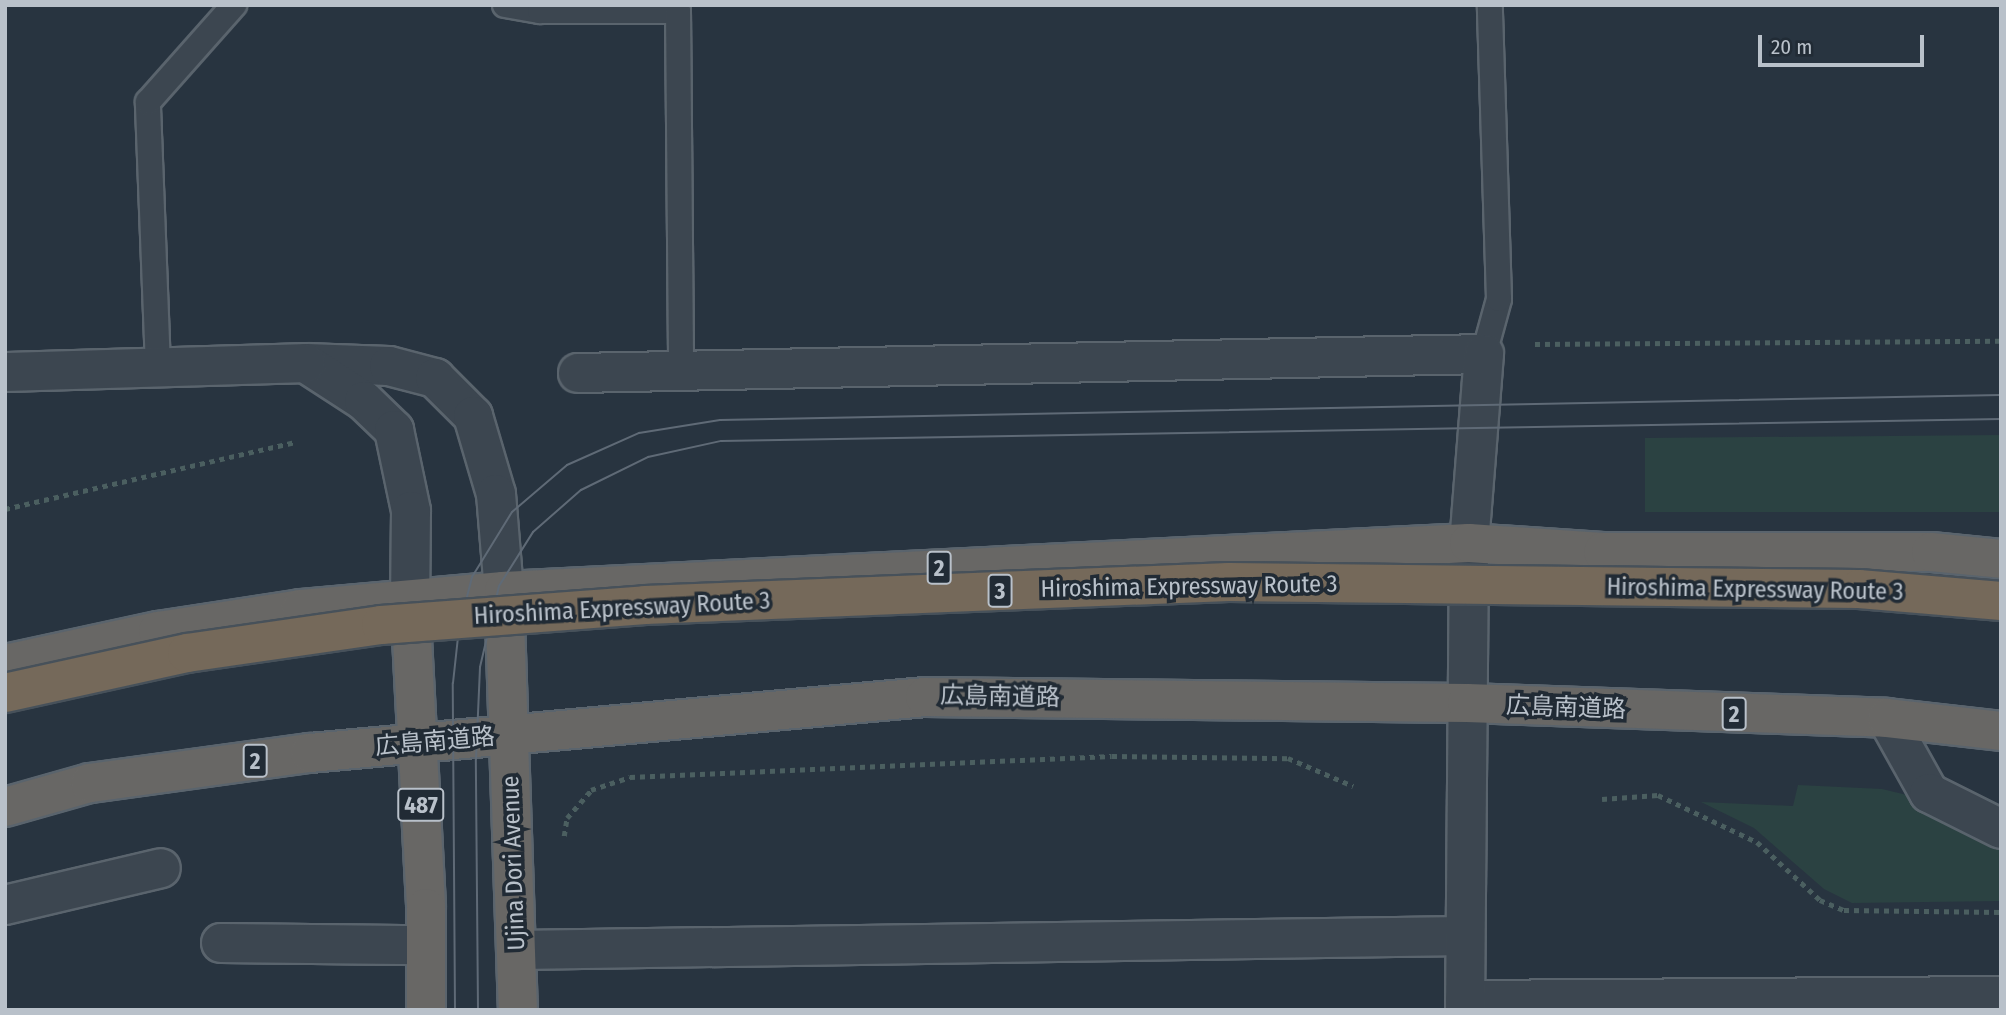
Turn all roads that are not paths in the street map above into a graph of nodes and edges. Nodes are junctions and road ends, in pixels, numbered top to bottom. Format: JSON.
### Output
{"nodes":[{"id":1,"x":234,"y":5,"type":"edge"},
{"id":2,"x":505,"y":5,"type":"edge"},
{"id":3,"x":1490,"y":5,"type":"edge"},
{"id":4,"x":1483,"y":354,"type":"junction"},
{"id":5,"x":306,"y":363,"type":"junction"},
{"id":6,"x":158,"y":368,"type":"junction"},
{"id":7,"x":681,"y":370,"type":"junction"},
{"id":8,"x":5,"y":372,"type":"edge"},
{"id":9,"x":578,"y":373,"type":"dead end"},
{"id":10,"x":1469,"y":542,"type":"junction"},
{"id":11,"x":2001,"y":559,"type":"edge"},
{"id":12,"x":504,"y":591,"type":"junction"},
{"id":13,"x":410,"y":600,"type":"junction"},
{"id":14,"x":2001,"y":601,"type":"edge"},
{"id":15,"x":5,"y":664,"type":"edge"},
{"id":16,"x":5,"y":693,"type":"edge"},
{"id":17,"x":1467,"y":704,"type":"junction"},
{"id":18,"x":1886,"y":718,"type":"junction"},
{"id":19,"x":2001,"y":731,"type":"edge"},
{"id":20,"x":509,"y":735,"type":"junction"},
{"id":21,"x":418,"y":743,"type":"junction"},
{"id":22,"x":5,"y":807,"type":"edge"},
{"id":23,"x":2001,"y":828,"type":"edge"},
{"id":24,"x":161,"y":868,"type":"dead end"},
{"id":25,"x":5,"y":905,"type":"edge"},
{"id":26,"x":1465,"y":936,"type":"junction"},
{"id":27,"x":222,"y":943,"type":"dead end"},
{"id":28,"x":425,"y":945,"type":"junction"},
{"id":29,"x":518,"y":950,"type":"junction"},
{"id":30,"x":2001,"y":996,"type":"edge"},
{"id":31,"x":1465,"y":1005,"type":"edge"},
{"id":32,"x":426,"y":1010,"type":"edge"},
{"id":33,"x":518,"y":1010,"type":"edge"}],
"edges":[{"from":1,"to":6,"type":"lane"},
{"from":2,"to":7,"type":"lane"},
{"from":3,"to":4,"type":"lane"},
{"from":4,"to":7,"type":"street"},
{"from":4,"to":10,"type":"street"},
{"from":5,"to":6,"type":"street"},
{"from":5,"to":12,"type":"street"},
{"from":5,"to":13,"type":"street"},
{"from":6,"to":8,"type":"street"},
{"from":7,"to":9,"type":"street"},
{"from":10,"to":11,"type":"highway","number":"2"},
{"from":10,"to":12,"type":"highway","number":"2"},
{"from":10,"to":17,"type":"street"},
{"from":12,"to":13,"type":"highway","number":"2"},
{"from":12,"to":20,"type":"highway","name":"Ujina Dori Avenue"},
{"from":13,"to":15,"type":"highway","number":"2"},
{"from":13,"to":21,"type":"highway","number":"487"},
{"from":14,"to":16,"type":"highway","name":"Hiroshima Expressway Route 3","number":"3","bridge":true},
{"from":17,"to":18,"type":"highway","name":"広島南道路","number":"2"},
{"from":17,"to":20,"type":"highway","name":"広島南道路","number":"2"},
{"from":17,"to":26,"type":"street"},
{"from":18,"to":19,"type":"highway","name":"広島南道路","number":"2"},
{"from":18,"to":23,"type":"street"},
{"from":20,"to":21,"type":"highway","name":"広島南道路","number":"2"},
{"from":20,"to":29,"type":"highway","name":"Ujina Dori Avenue"},
{"from":21,"to":22,"type":"highway","name":"広島南道路","number":"2"},
{"from":21,"to":28,"type":"highway","number":"487"},
{"from":24,"to":25,"type":"street"},
{"from":26,"to":29,"type":"street"},
{"from":26,"to":31,"type":"street"},
{"from":27,"to":28,"type":"street"},
{"from":28,"to":32,"type":"highway","number":"487"},
{"from":29,"to":33,"type":"highway","name":"Ujina Dori Avenue"},
{"from":30,"to":31,"type":"street"}]}
